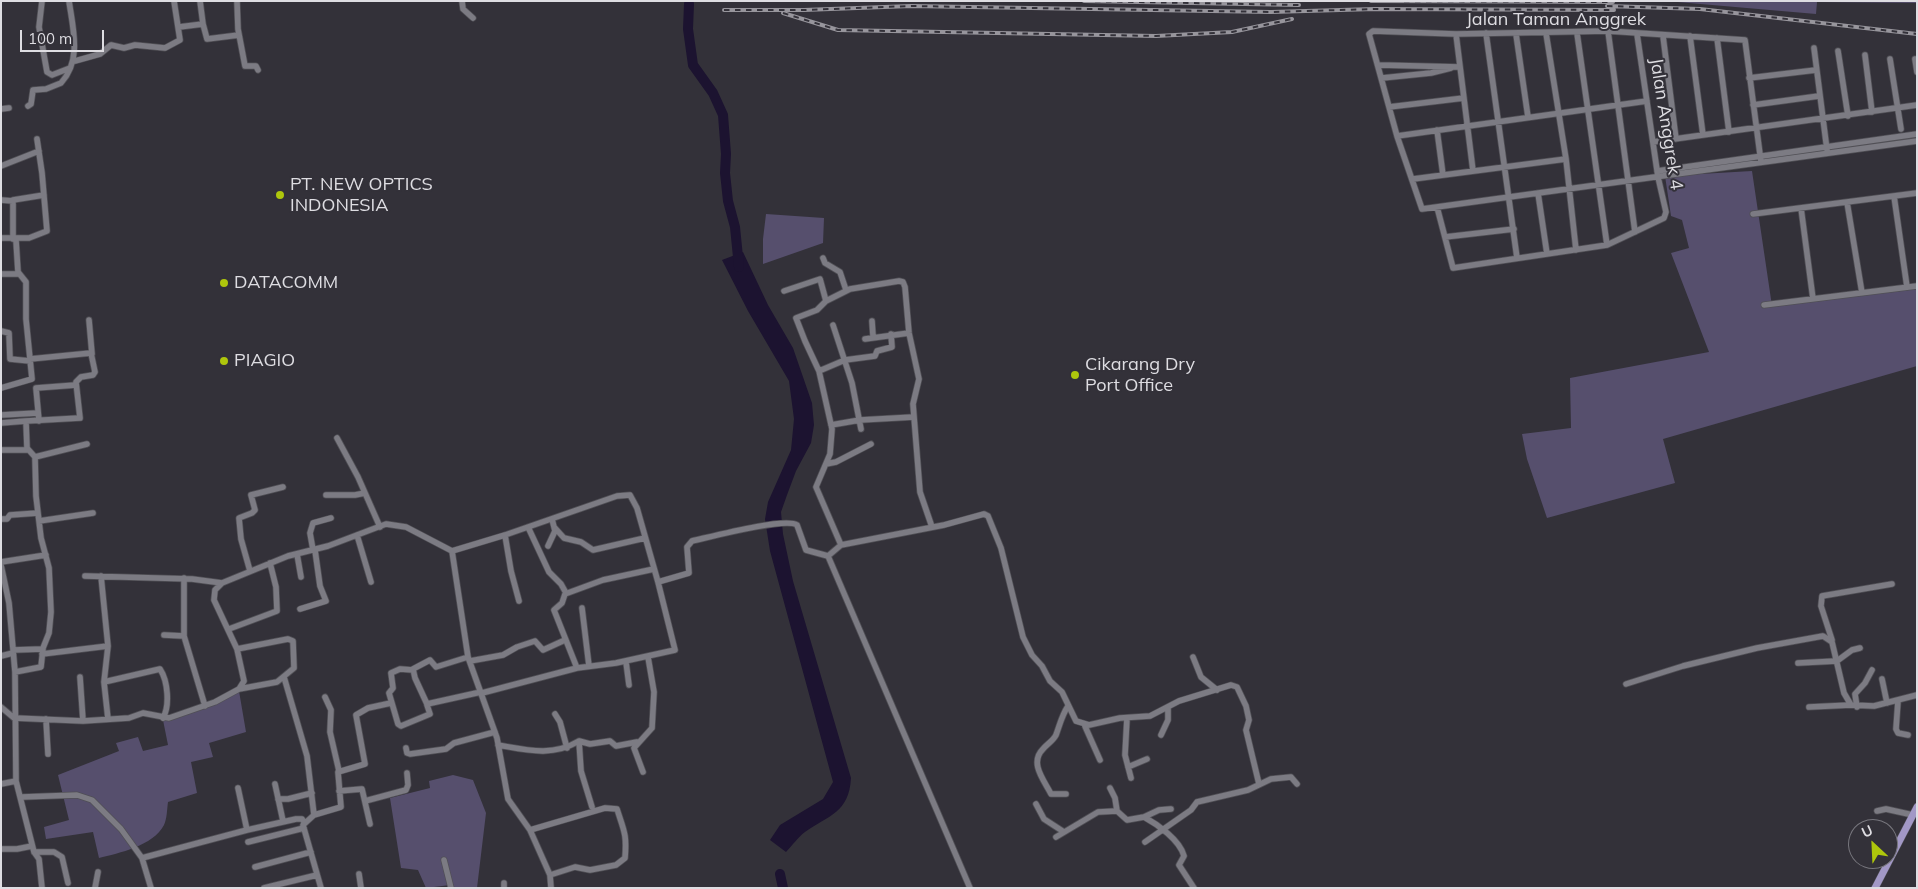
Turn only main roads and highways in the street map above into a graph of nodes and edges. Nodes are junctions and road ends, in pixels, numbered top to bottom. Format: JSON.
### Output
{"nodes":[{"id":1,"x":1917,"y":807,"type":"edge"},
{"id":2,"x":1875,"y":888,"type":"edge"}],
"edges":[{"from":1,"to":2,"type":"main road"}]}
